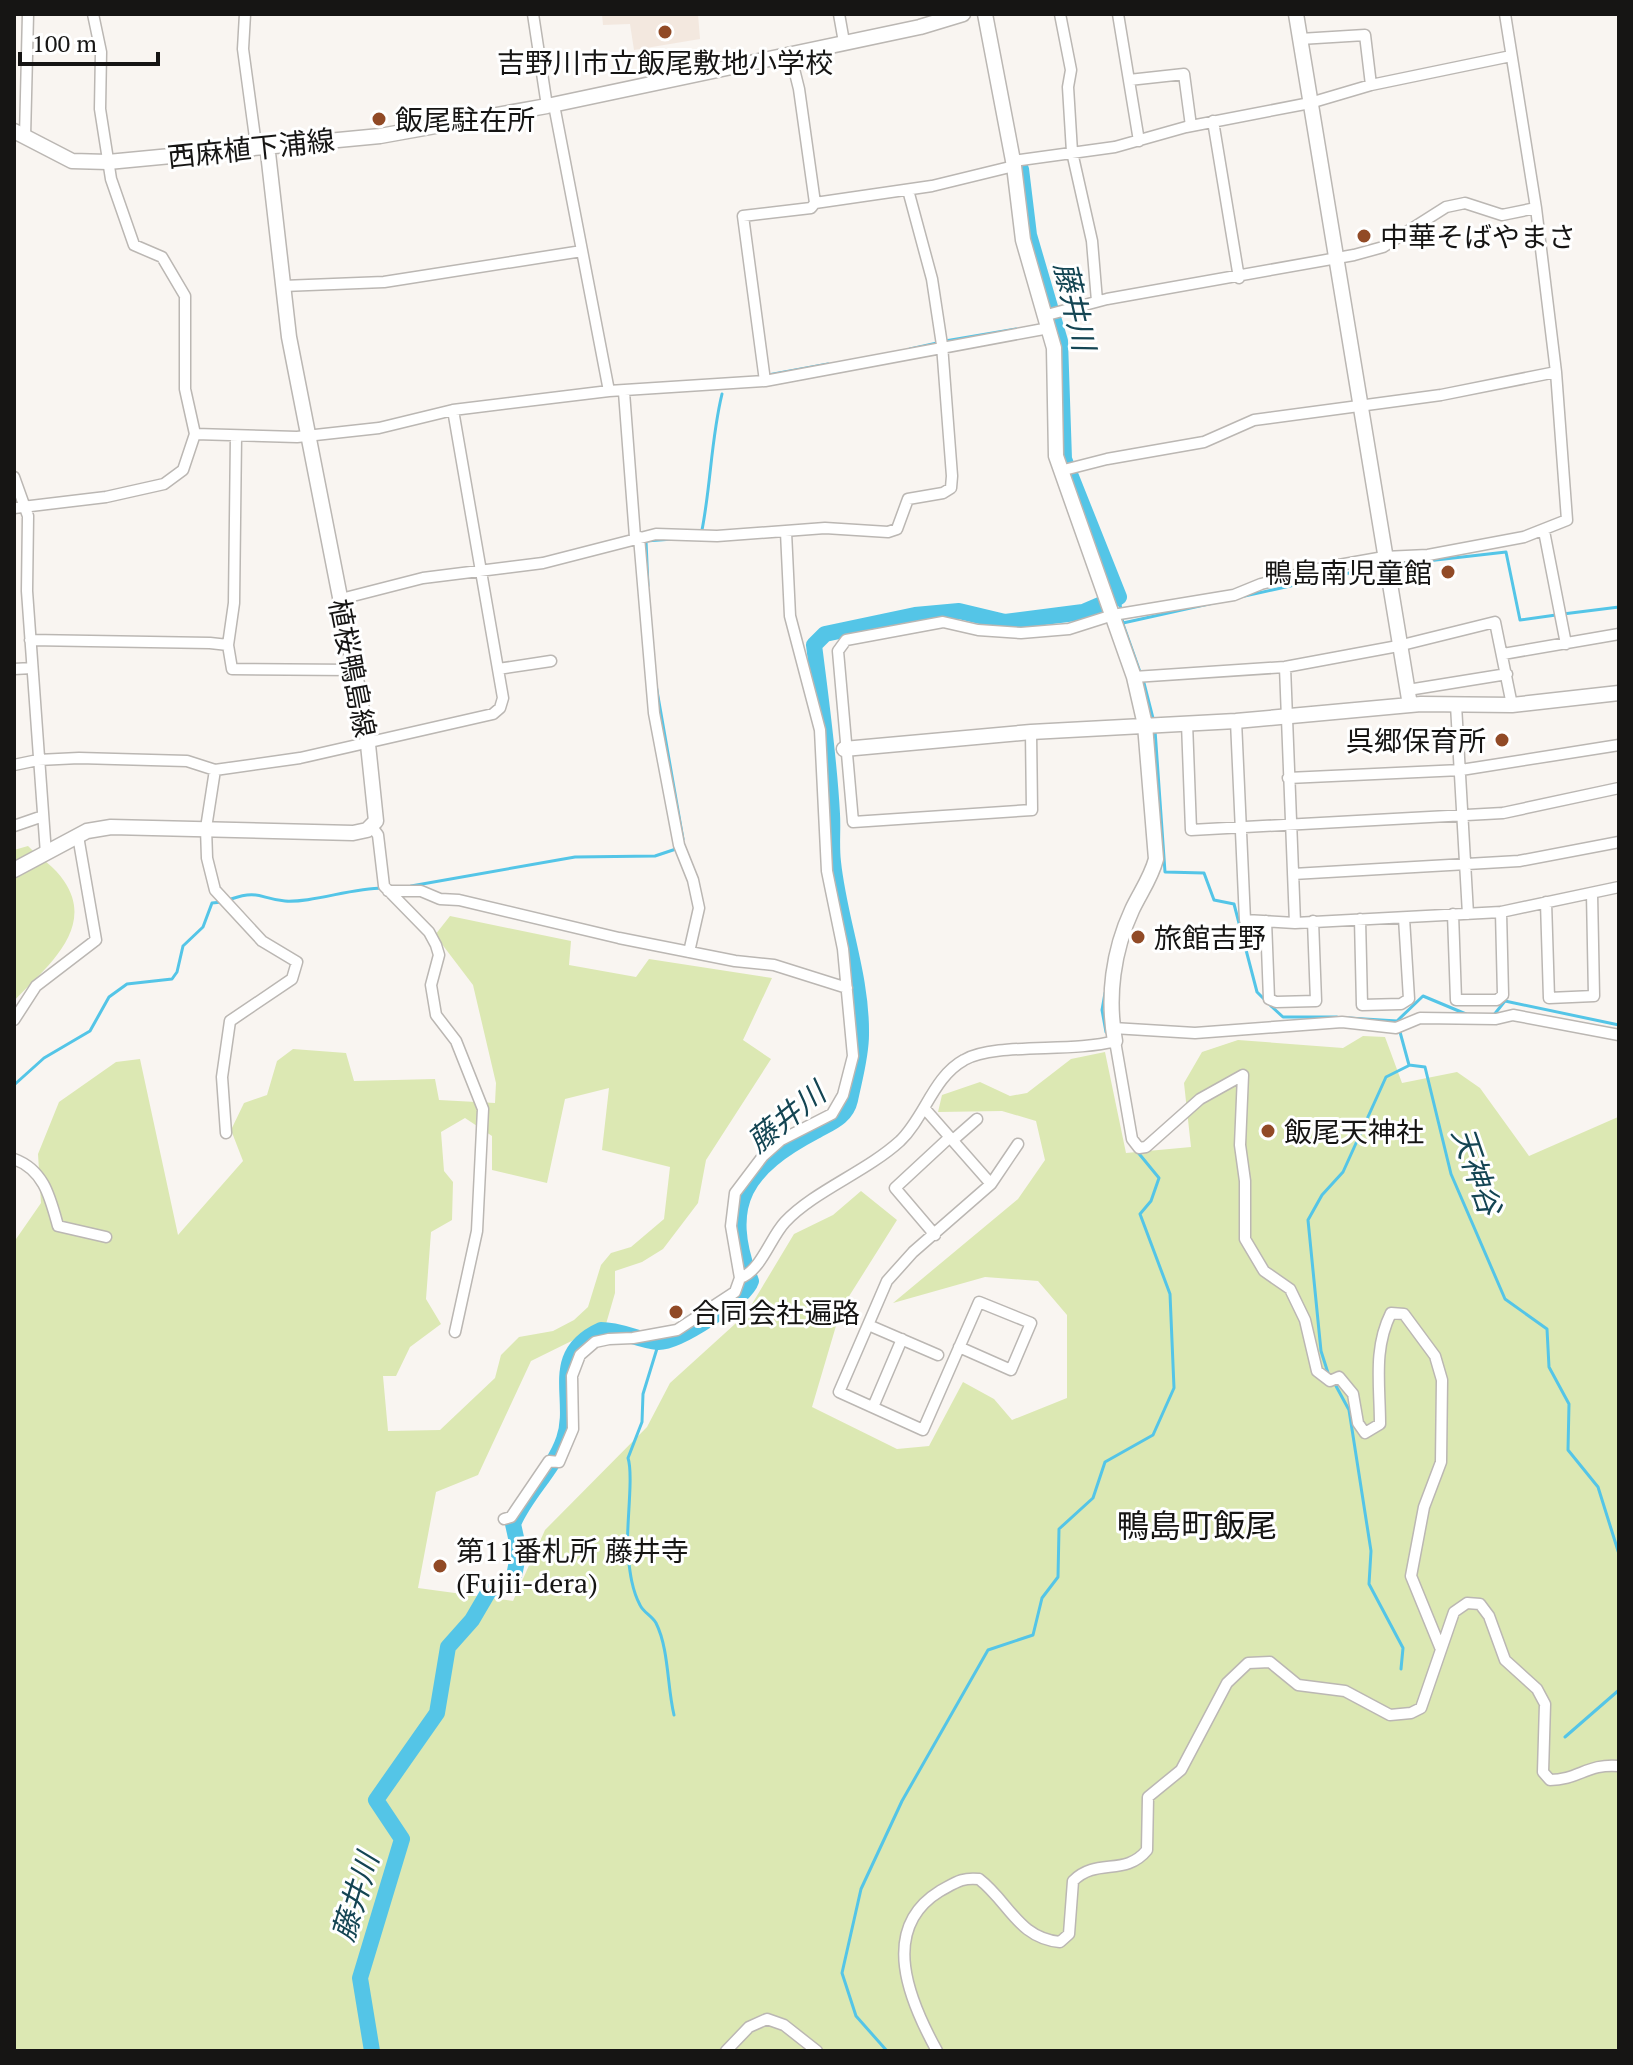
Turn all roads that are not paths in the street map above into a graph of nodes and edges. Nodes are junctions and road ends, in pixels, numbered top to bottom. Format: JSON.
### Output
{"nodes":[{"id":1,"x":28,"y":14,"type":"edge"},
{"id":2,"x":93,"y":14,"type":"edge"},
{"id":3,"x":245,"y":14,"type":"edge"},
{"id":4,"x":533,"y":14,"type":"edge"},
{"id":5,"x":839,"y":14,"type":"edge"},
{"id":6,"x":963,"y":14,"type":"edge"},
{"id":7,"x":985,"y":14,"type":"edge"},
{"id":8,"x":1060,"y":14,"type":"edge"},
{"id":9,"x":1118,"y":14,"type":"edge"},
{"id":10,"x":1296,"y":14,"type":"edge"},
{"id":11,"x":1505,"y":14,"type":"edge"},
{"id":12,"x":1300,"y":39,"type":"junction"},
{"id":13,"x":844,"y":42,"type":"junction"},
{"id":14,"x":790,"y":53,"type":"junction"},
{"id":15,"x":1511,"y":56,"type":"junction"},
{"id":16,"x":1129,"y":80,"type":"junction"},
{"id":17,"x":1371,"y":85,"type":"junction"},
{"id":18,"x":1310,"y":103,"type":"junction"},
{"id":19,"x":551,"y":106,"type":"junction"},
{"id":20,"x":1213,"y":121,"type":"junction"},
{"id":21,"x":1191,"y":126,"type":"junction"},
{"id":22,"x":20,"y":134,"type":"edge"},
{"id":23,"x":1139,"y":141,"type":"junction"},
{"id":24,"x":262,"y":145,"type":"junction"},
{"id":25,"x":1072,"y":152,"type":"junction"},
{"id":26,"x":1017,"y":161,"type":"junction"},
{"id":27,"x":108,"y":162,"type":"junction"},
{"id":28,"x":908,"y":190,"type":"junction"},
{"id":29,"x":815,"y":203,"type":"junction"},
{"id":30,"x":1536,"y":208,"type":"junction"},
{"id":31,"x":582,"y":251,"type":"junction"},
{"id":32,"x":1337,"y":258,"type":"junction"},
{"id":33,"x":1239,"y":278,"type":"junction"},
{"id":34,"x":283,"y":286,"type":"junction"},
{"id":35,"x":1097,"y":301,"type":"junction"},
{"id":36,"x":1050,"y":317,"type":"junction"},
{"id":37,"x":942,"y":343,"type":"junction"},
{"id":38,"x":1556,"y":372,"type":"junction"},
{"id":39,"x":764,"y":378,"type":"junction"},
{"id":40,"x":609,"y":391,"type":"junction"},
{"id":41,"x":624,"y":392,"type":"junction"},
{"id":42,"x":1359,"y":403,"type":"junction"},
{"id":43,"x":453,"y":410,"type":"junction"},
{"id":44,"x":195,"y":434,"type":"junction"},
{"id":45,"x":311,"y":435,"type":"junction"},
{"id":46,"x":236,"y":436,"type":"junction"},
{"id":47,"x":1065,"y":470,"type":"junction"},
{"id":48,"x":14,"y":477,"type":"edge"},
{"id":49,"x":26,"y":507,"type":"junction"},
{"id":50,"x":14,"y":508,"type":"edge"},
{"id":51,"x":1544,"y":531,"type":"junction"},
{"id":52,"x":786,"y":532,"type":"junction"},
{"id":53,"x":637,"y":537,"type":"junction"},
{"id":54,"x":1385,"y":564,"type":"junction"},
{"id":55,"x":480,"y":569,"type":"junction"},
{"id":56,"x":341,"y":599,"type":"junction"},
{"id":57,"x":1113,"y":615,"type":"junction"},
{"id":58,"x":1619,"y":634,"type":"edge"},
{"id":59,"x":30,"y":640,"type":"junction"},
{"id":60,"x":1566,"y":644,"type":"junction"},
{"id":61,"x":228,"y":645,"type":"junction"},
{"id":62,"x":1398,"y":646,"type":"junction"},
{"id":63,"x":1503,"y":654,"type":"junction"},
{"id":64,"x":551,"y":661,"type":"dead end"},
{"id":65,"x":1285,"y":667,"type":"junction"},
{"id":66,"x":32,"y":668,"type":"junction"},
{"id":67,"x":14,"y":669,"type":"edge"},
{"id":68,"x":498,"y":669,"type":"junction"},
{"id":69,"x":354,"y":670,"type":"junction"},
{"id":70,"x":1507,"y":674,"type":"junction"},
{"id":71,"x":1134,"y":677,"type":"junction"},
{"id":72,"x":1619,"y":693,"type":"edge"},
{"id":73,"x":1409,"y":697,"type":"junction"},
{"id":74,"x":1456,"y":705,"type":"junction"},
{"id":75,"x":1512,"y":705,"type":"junction"},
{"id":76,"x":1286,"y":717,"type":"junction"},
{"id":77,"x":1236,"y":721,"type":"junction"},
{"id":78,"x":1187,"y":723,"type":"junction"},
{"id":79,"x":1151,"y":724,"type":"junction"},
{"id":80,"x":1031,"y":732,"type":"junction"},
{"id":81,"x":368,"y":744,"type":"junction"},
{"id":82,"x":1619,"y":745,"type":"edge"},
{"id":83,"x":844,"y":749,"type":"junction"},
{"id":84,"x":38,"y":760,"type":"junction"},
{"id":85,"x":14,"y":765,"type":"edge"},
{"id":86,"x":215,"y":770,"type":"junction"},
{"id":87,"x":1461,"y":770,"type":"junction"},
{"id":88,"x":1288,"y":778,"type":"junction"},
{"id":89,"x":1619,"y":788,"type":"edge"},
{"id":90,"x":1463,"y":815,"type":"junction"},
{"id":91,"x":43,"y":816,"type":"junction"},
{"id":92,"x":14,"y":826,"type":"edge"},
{"id":93,"x":1290,"y":826,"type":"junction"},
{"id":94,"x":372,"y":827,"type":"junction"},
{"id":95,"x":206,"y":828,"type":"junction"},
{"id":96,"x":1241,"y":829,"type":"junction"},
{"id":97,"x":78,"y":836,"type":"junction"},
{"id":98,"x":1619,"y":842,"type":"edge"},
{"id":99,"x":46,"y":854,"type":"junction"},
{"id":100,"x":1466,"y":865,"type":"junction"},
{"id":101,"x":14,"y":870,"type":"edge"},
{"id":102,"x":1293,"y":874,"type":"junction"},
{"id":103,"x":1619,"y":887,"type":"edge"},
{"id":104,"x":386,"y":889,"type":"junction"},
{"id":105,"x":1592,"y":893,"type":"junction"},
{"id":106,"x":1546,"y":902,"type":"junction"},
{"id":107,"x":1501,"y":912,"type":"junction"},
{"id":108,"x":1453,"y":914,"type":"junction"},
{"id":109,"x":1468,"y":914,"type":"junction"},
{"id":110,"x":1404,"y":918,"type":"junction"},
{"id":111,"x":1360,"y":919,"type":"junction"},
{"id":112,"x":1266,"y":921,"type":"junction"},
{"id":113,"x":1313,"y":921,"type":"junction"},
{"id":114,"x":1295,"y":923,"type":"junction"},
{"id":115,"x":689,"y":952,"type":"junction"},
{"id":116,"x":847,"y":988,"type":"junction"},
{"id":117,"x":14,"y":1020,"type":"edge"},
{"id":118,"x":1114,"y":1034,"type":"junction"},
{"id":119,"x":1619,"y":1035,"type":"edge"},
{"id":120,"x":925,"y":1109,"type":"junction"},
{"id":121,"x":977,"y":1119,"type":"dead end"},
{"id":122,"x":226,"y":1133,"type":"dead end"},
{"id":123,"x":951,"y":1139,"type":"junction"},
{"id":124,"x":1018,"y":1144,"type":"dead end"},
{"id":125,"x":14,"y":1159,"type":"edge"},
{"id":126,"x":991,"y":1184,"type":"junction"},
{"id":127,"x":935,"y":1235,"type":"junction"},
{"id":128,"x":106,"y":1237,"type":"dead end"},
{"id":129,"x":746,"y":1276,"type":"junction"},
{"id":130,"x":873,"y":1327,"type":"dead end"},
{"id":131,"x":455,"y":1332,"type":"dead end"},
{"id":132,"x":902,"y":1339,"type":"junction"},
{"id":133,"x":959,"y":1347,"type":"junction"},
{"id":134,"x":938,"y":1355,"type":"dead end"},
{"id":135,"x":873,"y":1407,"type":"junction"},
{"id":136,"x":504,"y":1519,"type":"dead end"},
{"id":137,"x":1440,"y":1647,"type":"junction"},
{"id":138,"x":1619,"y":1766,"type":"edge"},
{"id":139,"x":726,"y":2051,"type":"edge"},
{"id":140,"x":817,"y":2051,"type":"edge"},
{"id":141,"x":937,"y":2051,"type":"edge"}],
"edges":[{"from":1,"to":22,"type":"street"},
{"from":2,"to":27,"type":"street"},
{"from":3,"to":24,"type":"street"},
{"from":4,"to":19,"type":"street"},
{"from":5,"to":13,"type":"street"},
{"from":6,"to":13,"type":"street","name":"西麻植下浦線"},
{"from":7,"to":26,"type":"street"},
{"from":8,"to":25,"type":"street"},
{"from":9,"to":16,"type":"street"},
{"from":10,"to":12,"type":"street"},
{"from":11,"to":15,"type":"street"},
{"from":12,"to":17,"type":"street"},
{"from":12,"to":18,"type":"street"},
{"from":13,"to":14,"type":"street","name":"西麻植下浦線"},
{"from":14,"to":19,"type":"street","name":"西麻植下浦線"},
{"from":14,"to":29,"type":"street"},
{"from":15,"to":17,"type":"street"},
{"from":15,"to":30,"type":"street"},
{"from":16,"to":21,"type":"street"},
{"from":16,"to":23,"type":"street"},
{"from":17,"to":18,"type":"street"},
{"from":18,"to":20,"type":"street"},
{"from":18,"to":32,"type":"street"},
{"from":19,"to":24,"type":"street","name":"西麻植下浦線"},
{"from":19,"to":31,"type":"street"},
{"from":20,"to":21,"type":"street"},
{"from":20,"to":33,"type":"street"},
{"from":21,"to":23,"type":"street"},
{"from":22,"to":27,"type":"street","name":"西麻植下浦線"},
{"from":23,"to":25,"type":"street"},
{"from":24,"to":27,"type":"street","name":"西麻植下浦線"},
{"from":24,"to":34,"type":"street","name":"植桜鴨島線"},
{"from":25,"to":26,"type":"street"},
{"from":25,"to":35,"type":"street"},
{"from":26,"to":28,"type":"street"},
{"from":26,"to":36,"type":"street"},
{"from":27,"to":44,"type":"street"},
{"from":28,"to":29,"type":"street"},
{"from":28,"to":37,"type":"street"},
{"from":29,"to":39,"type":"street"},
{"from":30,"to":32,"type":"street"},
{"from":30,"to":38,"type":"street"},
{"from":31,"to":34,"type":"street"},
{"from":31,"to":40,"type":"street"},
{"from":32,"to":33,"type":"street"},
{"from":32,"to":42,"type":"street"},
{"from":33,"to":35,"type":"street"},
{"from":34,"to":45,"type":"street","name":"植桜鴨島線"},
{"from":35,"to":36,"type":"street"},
{"from":36,"to":37,"type":"street"},
{"from":36,"to":47,"type":"street"},
{"from":37,"to":39,"type":"street"},
{"from":37,"to":52,"type":"street"},
{"from":38,"to":42,"type":"street"},
{"from":38,"to":51,"type":"street"},
{"from":39,"to":41,"type":"street"},
{"from":40,"to":41,"type":"street"},
{"from":40,"to":43,"type":"street"},
{"from":41,"to":53,"type":"street"},
{"from":42,"to":47,"type":"street"},
{"from":42,"to":54,"type":"street"},
{"from":43,"to":45,"type":"street"},
{"from":43,"to":55,"type":"street"},
{"from":44,"to":46,"type":"street"},
{"from":44,"to":49,"type":"street"},
{"from":45,"to":46,"type":"street"},
{"from":45,"to":56,"type":"street","name":"植桜鴨島線"},
{"from":46,"to":61,"type":"street"},
{"from":47,"to":57,"type":"street"},
{"from":48,"to":49,"type":"street"},
{"from":49,"to":50,"type":"street"},
{"from":49,"to":59,"type":"street"},
{"from":51,"to":54,"type":"street"},
{"from":51,"to":60,"type":"street"},
{"from":52,"to":53,"type":"street"},
{"from":52,"to":116,"type":"street"},
{"from":53,"to":55,"type":"street"},
{"from":53,"to":115,"type":"street"},
{"from":54,"to":57,"type":"street"},
{"from":54,"to":62,"type":"street"},
{"from":55,"to":56,"type":"street"},
{"from":55,"to":68,"type":"street"},
{"from":56,"to":69,"type":"street","name":"植桜鴨島線"},
{"from":57,"to":71,"type":"street"},
{"from":57,"to":83,"type":"street"},
{"from":58,"to":60,"type":"street"},
{"from":59,"to":61,"type":"street"},
{"from":59,"to":66,"type":"street"},
{"from":60,"to":63,"type":"street"},
{"from":61,"to":69,"type":"street"},
{"from":62,"to":63,"type":"street"},
{"from":62,"to":65,"type":"street"},
{"from":62,"to":73,"type":"street"},
{"from":63,"to":70,"type":"street"},
{"from":64,"to":68,"type":"street"},
{"from":65,"to":71,"type":"street"},
{"from":65,"to":76,"type":"street"},
{"from":66,"to":67,"type":"street"},
{"from":66,"to":84,"type":"street"},
{"from":68,"to":81,"type":"street"},
{"from":69,"to":81,"type":"street","name":"植桜鴨島線"},
{"from":70,"to":73,"type":"street"},
{"from":70,"to":75,"type":"street"},
{"from":71,"to":79,"type":"street"},
{"from":72,"to":75,"type":"street"},
{"from":73,"to":74,"type":"street"},
{"from":73,"to":76,"type":"street"},
{"from":74,"to":75,"type":"street"},
{"from":74,"to":87,"type":"street"},
{"from":76,"to":77,"type":"street"},
{"from":76,"to":88,"type":"street"},
{"from":77,"to":78,"type":"street"},
{"from":77,"to":96,"type":"street"},
{"from":78,"to":79,"type":"street"},
{"from":78,"to":96,"type":"street"},
{"from":79,"to":80,"type":"street"},
{"from":79,"to":118,"type":"street"},
{"from":80,"to":83,"type":"street"},
{"from":80,"to":83,"type":"street"},
{"from":81,"to":86,"type":"street"},
{"from":81,"to":94,"type":"street","name":"植桜鴨島線"},
{"from":82,"to":87,"type":"street"},
{"from":84,"to":85,"type":"street"},
{"from":84,"to":86,"type":"street"},
{"from":84,"to":91,"type":"street"},
{"from":86,"to":95,"type":"street"},
{"from":87,"to":88,"type":"street"},
{"from":87,"to":90,"type":"street"},
{"from":88,"to":93,"type":"street"},
{"from":89,"to":90,"type":"street"},
{"from":90,"to":93,"type":"street"},
{"from":90,"to":100,"type":"street"},
{"from":91,"to":92,"type":"street"},
{"from":91,"to":99,"type":"street"},
{"from":93,"to":96,"type":"street"},
{"from":93,"to":102,"type":"street"},
{"from":94,"to":95,"type":"street"},
{"from":94,"to":104,"type":"street"},
{"from":95,"to":97,"type":"street"},
{"from":95,"to":122,"type":"street"},
{"from":96,"to":112,"type":"street"},
{"from":97,"to":99,"type":"street"},
{"from":97,"to":117,"type":"street"},
{"from":98,"to":100,"type":"street"},
{"from":99,"to":101,"type":"street"},
{"from":100,"to":102,"type":"street"},
{"from":100,"to":109,"type":"street"},
{"from":102,"to":114,"type":"street"},
{"from":103,"to":105,"type":"street"},
{"from":104,"to":115,"type":"street"},
{"from":104,"to":131,"type":"street"},
{"from":105,"to":106,"type":"street"},
{"from":105,"to":106,"type":"street"},
{"from":106,"to":107,"type":"street"},
{"from":107,"to":108,"type":"street"},
{"from":107,"to":109,"type":"street"},
{"from":108,"to":109,"type":"street"},
{"from":108,"to":110,"type":"street"},
{"from":110,"to":111,"type":"street"},
{"from":110,"to":111,"type":"street"},
{"from":111,"to":113,"type":"street"},
{"from":112,"to":113,"type":"street"},
{"from":112,"to":114,"type":"street"},
{"from":113,"to":114,"type":"street"},
{"from":115,"to":116,"type":"street"},
{"from":116,"to":129,"type":"street"},
{"from":118,"to":119,"type":"street"},
{"from":118,"to":120,"type":"street"},
{"from":118,"to":137,"type":"street"},
{"from":120,"to":123,"type":"street"},
{"from":120,"to":129,"type":"street"},
{"from":121,"to":123,"type":"street"},
{"from":123,"to":126,"type":"street"},
{"from":123,"to":127,"type":"street"},
{"from":124,"to":126,"type":"street"},
{"from":125,"to":128,"type":"street"},
{"from":126,"to":127,"type":"street"},
{"from":127,"to":135,"type":"street"},
{"from":129,"to":136,"type":"street"},
{"from":130,"to":132,"type":"street"},
{"from":132,"to":134,"type":"street"},
{"from":132,"to":135,"type":"street"},
{"from":133,"to":133,"type":"street"},
{"from":133,"to":135,"type":"street"},
{"from":137,"to":138,"type":"street"},
{"from":137,"to":141,"type":"street"},
{"from":139,"to":140,"type":"street"}]}
